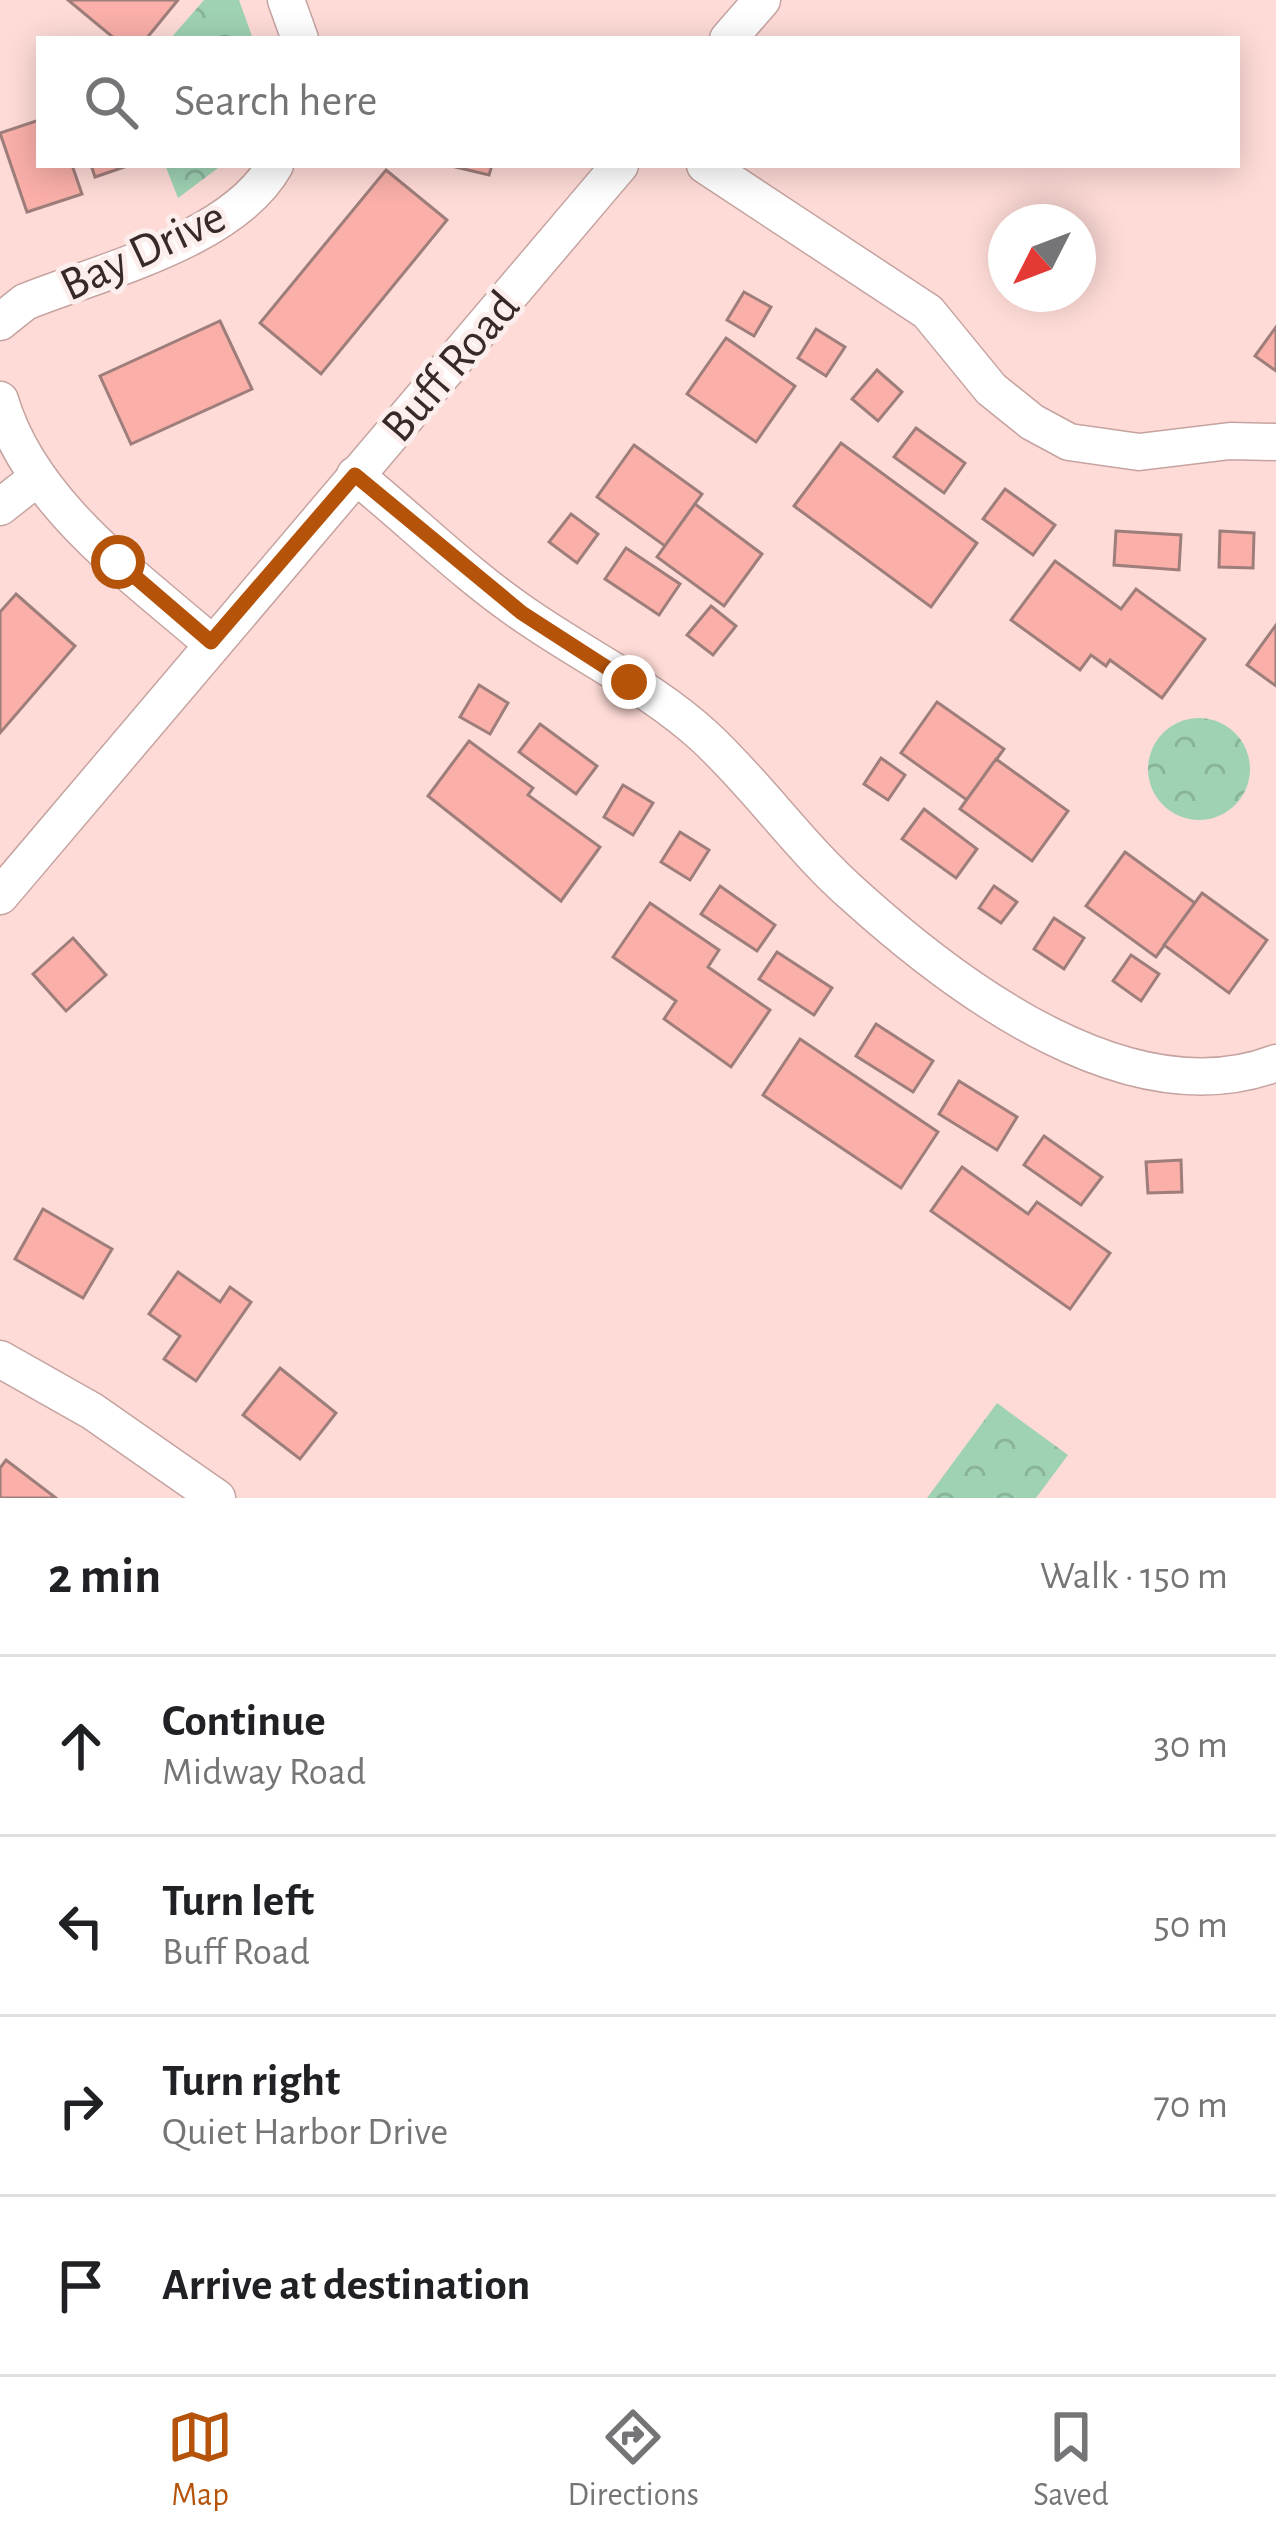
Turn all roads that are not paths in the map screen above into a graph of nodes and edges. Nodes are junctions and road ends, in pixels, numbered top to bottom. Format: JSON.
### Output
{"nodes":[{"id":1,"x":286,"y":0,"type":"edge"},
{"id":2,"x":762,"y":0,"type":"edge"},
{"id":3,"x":299,"y":36,"type":"edge"},
{"id":4,"x":731,"y":36,"type":"edge"},
{"id":5,"x":273,"y":168,"type":"edge"},
{"id":6,"x":617,"y":168,"type":"edge"},
{"id":7,"x":710,"y":168,"type":"edge"},
{"id":8,"x":0,"y":322,"type":"edge"},
{"id":9,"x":0,"y":400,"type":"edge"},
{"id":10,"x":1276,"y":442,"type":"edge"},
{"id":11,"x":355,"y":475,"type":"junction"},
{"id":12,"x":37,"y":478,"type":"junction"},
{"id":13,"x":0,"y":507,"type":"edge"},
{"id":14,"x":211,"y":642,"type":"junction"},
{"id":15,"x":0,"y":896,"type":"edge"},
{"id":16,"x":1276,"y":1063,"type":"edge"},
{"id":17,"x":0,"y":1359,"type":"edge"},
{"id":18,"x":217,"y":1498,"type":"edge"}],
"edges":[{"from":1,"to":3,"type":"street"},
{"from":2,"to":4,"type":"street"},
{"from":5,"to":8,"type":"street","name":"Bay Drive"},
{"from":6,"to":11,"type":"street","name":"Buff Road"},
{"from":7,"to":10,"type":"street"},
{"from":9,"to":12,"type":"street"},
{"from":11,"to":14,"type":"street","name":"Buff Road"},
{"from":11,"to":16,"type":"street"},
{"from":12,"to":13,"type":"street"},
{"from":12,"to":14,"type":"street"},
{"from":14,"to":15,"type":"street","name":"Buff Road"},
{"from":17,"to":18,"type":"street"}]}
